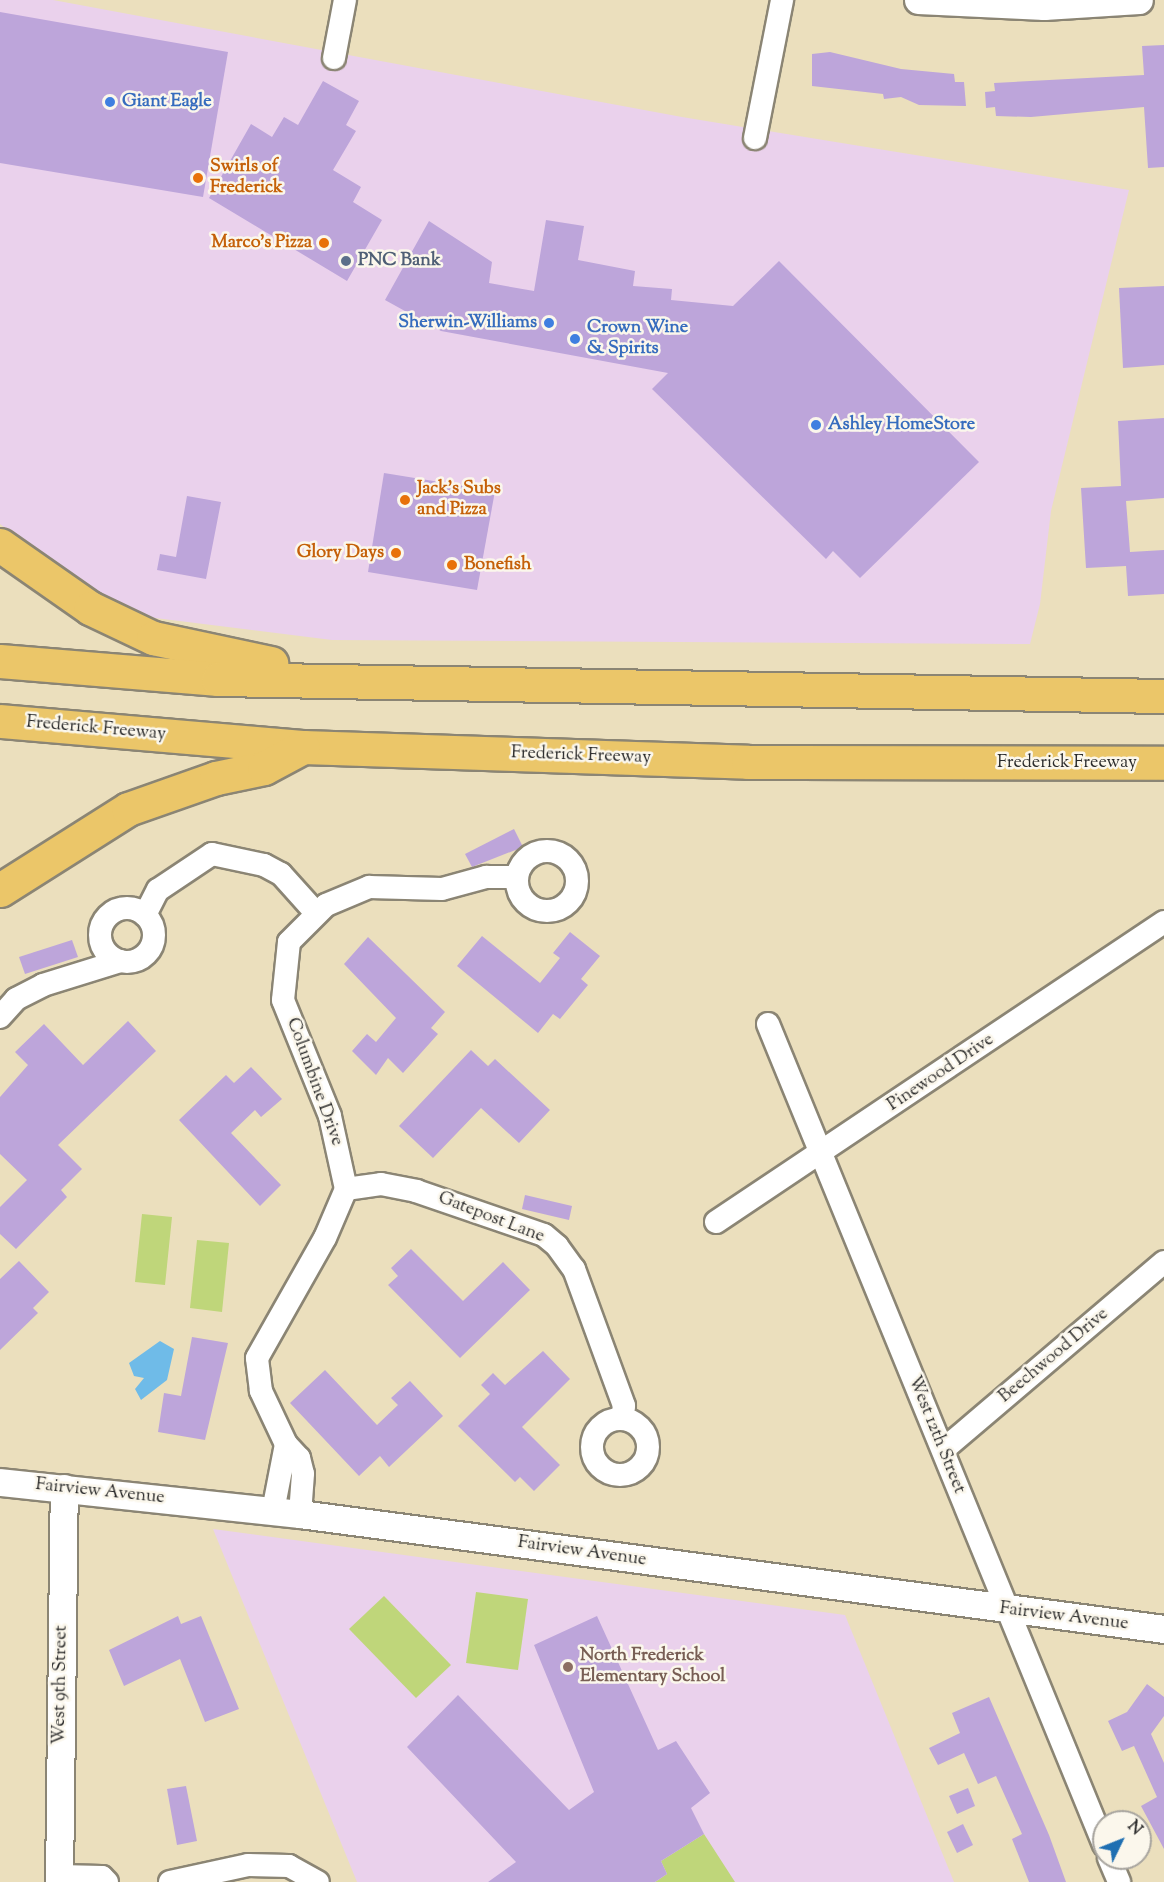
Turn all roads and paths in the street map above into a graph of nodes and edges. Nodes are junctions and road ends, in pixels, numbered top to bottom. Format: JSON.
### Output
{"nodes":[{"id":1,"x":345,"y":0,"type":"edge"},
{"id":2,"x":782,"y":0,"type":"edge"},
{"id":3,"x":918,"y":0,"type":"edge"},
{"id":4,"x":1139,"y":0,"type":"edge"},
{"id":5,"x":1044,"y":3,"type":"edge"},
{"id":6,"x":334,"y":58,"type":"dead end"},
{"id":7,"x":755,"y":138,"type":"dead end"},
{"id":8,"x":0,"y":545,"type":"edge"},
{"id":9,"x":0,"y":661,"type":"edge"},
{"id":10,"x":418,"y":684,"type":"junction"},
{"id":11,"x":1164,"y":696,"type":"edge"},
{"id":12,"x":0,"y":721,"type":"edge"},
{"id":13,"x":303,"y":747,"type":"junction"},
{"id":14,"x":1164,"y":763,"type":"edge"},
{"id":15,"x":517,"y":877,"type":"dead end"},
{"id":16,"x":0,"y":890,"type":"edge"},
{"id":17,"x":316,"y":913,"type":"junction"},
{"id":18,"x":145,"y":915,"type":"junction"},
{"id":19,"x":1164,"y":922,"type":"edge"},
{"id":20,"x":120,"y":962,"type":"junction"},
{"id":21,"x":0,"y":1017,"type":"edge"},
{"id":22,"x":768,"y":1024,"type":"dead end"},
{"id":23,"x":818,"y":1156,"type":"junction"},
{"id":24,"x":346,"y":1189,"type":"junction"},
{"id":25,"x":716,"y":1222,"type":"dead end"},
{"id":26,"x":1164,"y":1262,"type":"edge"},
{"id":27,"x":622,"y":1419,"type":"dead end"},
{"id":28,"x":286,"y":1444,"type":"junction"},
{"id":29,"x":943,"y":1450,"type":"junction"},
{"id":30,"x":0,"y":1482,"type":"edge"},
{"id":31,"x":64,"y":1488,"type":"junction"},
{"id":32,"x":273,"y":1510,"type":"junction"},
{"id":33,"x":300,"y":1514,"type":"junction"},
{"id":34,"x":1005,"y":1610,"type":"junction"},
{"id":35,"x":1164,"y":1629,"type":"edge"},
{"id":36,"x":1092,"y":1817,"type":"edge"},
{"id":37,"x":59,"y":1879,"type":"edge"},
{"id":38,"x":106,"y":1882,"type":"edge"},
{"id":39,"x":170,"y":1882,"type":"edge"},
{"id":40,"x":318,"y":1882,"type":"edge"}],
"edges":[{"from":1,"to":6,"type":"street"},
{"from":2,"to":7,"type":"street"},
{"from":3,"to":5,"type":"street"},
{"from":4,"to":5,"type":"street"},
{"from":8,"to":10,"type":"highway"},
{"from":9,"to":10,"type":"highway"},
{"from":10,"to":11,"type":"highway"},
{"from":12,"to":13,"type":"highway","name":"Frederick Freeway"},
{"from":13,"to":14,"type":"highway","name":"Frederick Freeway"},
{"from":13,"to":16,"type":"highway"},
{"from":15,"to":17,"type":"street","name":"Columbine Drive"},
{"from":17,"to":18,"type":"street"},
{"from":17,"to":24,"type":"street","name":"Columbine Drive"},
{"from":18,"to":20,"type":"street"},
{"from":18,"to":20,"type":"street"},
{"from":19,"to":23,"type":"street","name":"Pinewood Drive"},
{"from":20,"to":21,"type":"street"},
{"from":22,"to":23,"type":"street","name":"West 12th Street"},
{"from":23,"to":25,"type":"street","name":"Pinewood Drive"},
{"from":23,"to":29,"type":"street","name":"West 12th Street"},
{"from":24,"to":27,"type":"street","name":"Gatepost Lane"},
{"from":24,"to":28,"type":"street"},
{"from":26,"to":29,"type":"street","name":"Beechwood Drive"},
{"from":28,"to":32,"type":"street"},
{"from":28,"to":33,"type":"street"},
{"from":29,"to":34,"type":"street","name":"West 12th Street"},
{"from":30,"to":31,"type":"street","name":"Fairview Avenue"},
{"from":31,"to":32,"type":"street","name":"Fairview Avenue"},
{"from":31,"to":37,"type":"street","name":"West 9th Street"},
{"from":32,"to":33,"type":"street","name":"Fairview Avenue"},
{"from":33,"to":34,"type":"street","name":"Fairview Avenue"},
{"from":34,"to":35,"type":"street","name":"Fairview Avenue"},
{"from":34,"to":36,"type":"street","name":"West 12th Street"},
{"from":37,"to":38,"type":"street"},
{"from":39,"to":40,"type":"street"}]}
